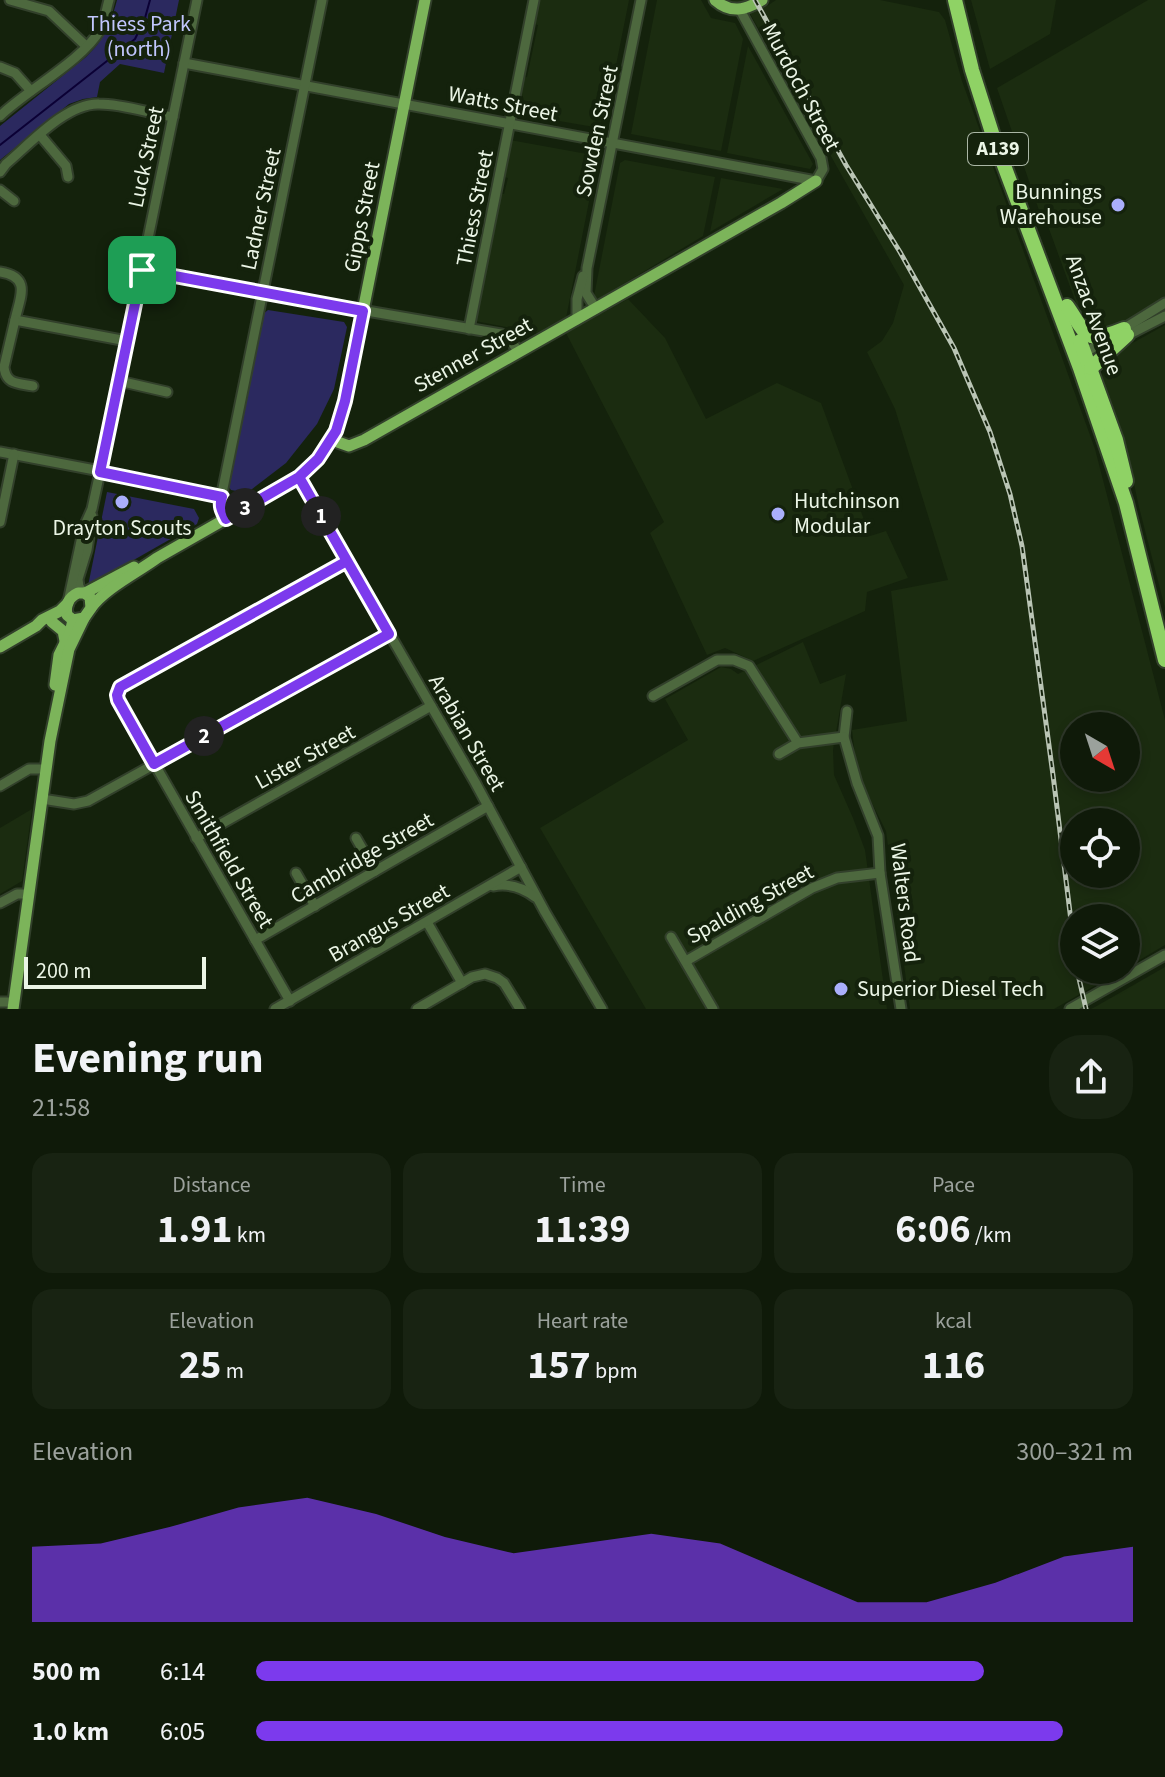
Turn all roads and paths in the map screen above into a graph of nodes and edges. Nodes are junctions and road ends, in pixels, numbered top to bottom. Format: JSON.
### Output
{"nodes":[{"id":1,"x":10,"y":0,"type":"edge"},
{"id":2,"x":109,"y":0,"type":"edge"},
{"id":3,"x":197,"y":0,"type":"edge"},
{"id":4,"x":322,"y":0,"type":"edge"},
{"id":5,"x":425,"y":0,"type":"edge"},
{"id":6,"x":534,"y":0,"type":"edge"},
{"id":7,"x":641,"y":0,"type":"edge"},
{"id":8,"x":715,"y":0,"type":"edge"},
{"id":9,"x":762,"y":0,"type":"edge"},
{"id":10,"x":955,"y":0,"type":"edge"},
{"id":11,"x":740,"y":10,"type":"junction"},
{"id":12,"x":86,"y":46,"type":"junction"},
{"id":13,"x":971,"y":57,"type":"junction"},
{"id":14,"x":184,"y":63,"type":"junction"},
{"id":15,"x":0,"y":67,"type":"edge"},
{"id":16,"x":304,"y":87,"type":"junction"},
{"id":17,"x":31,"y":91,"type":"junction"},
{"id":18,"x":404,"y":104,"type":"junction"},
{"id":19,"x":0,"y":116,"type":"edge"},
{"id":20,"x":173,"y":117,"type":"junction"},
{"id":21,"x":509,"y":124,"type":"junction"},
{"id":22,"x":40,"y":135,"type":"junction"},
{"id":23,"x":613,"y":143,"type":"junction"},
{"id":24,"x":0,"y":172,"type":"edge"},
{"id":25,"x":68,"y":177,"type":"dead end"},
{"id":26,"x":816,"y":181,"type":"junction"},
{"id":27,"x":0,"y":190,"type":"edge"},
{"id":28,"x":14,"y":201,"type":"dead end"},
{"id":29,"x":587,"y":268,"type":"junction"},
{"id":30,"x":142,"y":270,"type":"junction"},
{"id":31,"x":0,"y":272,"type":"edge"},
{"id":32,"x":262,"y":293,"type":"junction"},
{"id":33,"x":1165,"y":303,"type":"edge"},
{"id":34,"x":1067,"y":306,"type":"junction"},
{"id":35,"x":596,"y":309,"type":"junction"},
{"id":36,"x":363,"y":311,"type":"junction"},
{"id":37,"x":1165,"y":316,"type":"edge"},
{"id":38,"x":15,"y":320,"type":"junction"},
{"id":39,"x":577,"y":320,"type":"junction"},
{"id":40,"x":469,"y":329,"type":"junction"},
{"id":41,"x":1126,"y":332,"type":"junction"},
{"id":42,"x":127,"y":341,"type":"junction"},
{"id":43,"x":519,"y":352,"type":"junction"},
{"id":44,"x":1083,"y":361,"type":"junction"},
{"id":45,"x":119,"y":381,"type":"junction"},
{"id":46,"x":33,"y":386,"type":"dead end"},
{"id":47,"x":167,"y":392,"type":"dead end"},
{"id":48,"x":332,"y":440,"type":"junction"},
{"id":49,"x":0,"y":452,"type":"edge"},
{"id":50,"x":14,"y":454,"type":"junction"},
{"id":51,"x":100,"y":472,"type":"junction"},
{"id":52,"x":299,"y":477,"type":"junction"},
{"id":53,"x":222,"y":497,"type":"junction"},
{"id":54,"x":92,"y":509,"type":"junction"},
{"id":55,"x":226,"y":519,"type":"junction"},
{"id":56,"x":0,"y":522,"type":"edge"},
{"id":57,"x":157,"y":558,"type":"junction"},
{"id":58,"x":347,"y":561,"type":"junction"},
{"id":59,"x":85,"y":593,"type":"junction"},
{"id":60,"x":68,"y":603,"type":"junction"},
{"id":61,"x":80,"y":616,"type":"junction"},
{"id":62,"x":52,"y":622,"type":"junction"},
{"id":63,"x":36,"y":626,"type":"junction"},
{"id":64,"x":389,"y":634,"type":"junction"},
{"id":65,"x":65,"y":641,"type":"junction"},
{"id":66,"x":0,"y":647,"type":"edge"},
{"id":67,"x":1165,"y":660,"type":"edge"},
{"id":68,"x":653,"y":696,"type":"dead end"},
{"id":69,"x":431,"y":706,"type":"junction"},
{"id":70,"x":847,"y":711,"type":"dead end"},
{"id":71,"x":844,"y":737,"type":"junction"},
{"id":72,"x":50,"y":741,"type":"junction"},
{"id":73,"x":798,"y":743,"type":"junction"},
{"id":74,"x":779,"y":754,"type":"dead end"},
{"id":75,"x":154,"y":764,"type":"junction"},
{"id":76,"x":46,"y":769,"type":"junction"},
{"id":77,"x":0,"y":786,"type":"edge"},
{"id":78,"x":42,"y":799,"type":"junction"},
{"id":79,"x":488,"y":806,"type":"junction"},
{"id":80,"x":196,"y":838,"type":"junction"},
{"id":81,"x":356,"y":838,"type":"dead end"},
{"id":82,"x":521,"y":867,"type":"junction"},
{"id":83,"x":375,"y":871,"type":"junction"},
{"id":84,"x":296,"y":873,"type":"dead end"},
{"id":85,"x":880,"y":873,"type":"junction"},
{"id":86,"x":483,"y":889,"type":"junction"},
{"id":87,"x":29,"y":894,"type":"junction"},
{"id":88,"x":540,"y":902,"type":"junction"},
{"id":89,"x":0,"y":903,"type":"edge"},
{"id":90,"x":315,"y":906,"type":"junction"},
{"id":91,"x":427,"y":922,"type":"junction"},
{"id":92,"x":671,"y":937,"type":"dead end"},
{"id":93,"x":255,"y":940,"type":"junction"},
{"id":94,"x":1165,"y":955,"type":"edge"},
{"id":95,"x":686,"y":961,"type":"junction"},
{"id":96,"x":462,"y":983,"type":"junction"},
{"id":97,"x":290,"y":1001,"type":"junction"},
{"id":98,"x":0,"y":1002,"type":"edge"},
{"id":99,"x":14,"y":1005,"type":"edge"},
{"id":100,"x":432,"y":1005,"type":"edge"},
{"id":101,"x":275,"y":1009,"type":"edge"},
{"id":102,"x":417,"y":1009,"type":"edge"},
{"id":103,"x":520,"y":1009,"type":"edge"},
{"id":104,"x":602,"y":1009,"type":"edge"},
{"id":105,"x":713,"y":1009,"type":"edge"},
{"id":106,"x":901,"y":1009,"type":"edge"},
{"id":107,"x":1070,"y":1009,"type":"edge"}],
"edges":[{"from":1,"to":12,"type":"street"},
{"from":2,"to":12,"type":"street"},
{"from":3,"to":14,"type":"street","name":"Luck Street"},
{"from":4,"to":16,"type":"street","name":"Ladner Street"},
{"from":5,"to":18,"type":"main road","name":"Gipps Street"},
{"from":6,"to":21,"type":"street","name":"Thiess Street"},
{"from":7,"to":23,"type":"street","name":"Sowden Street"},
{"from":8,"to":11,"type":"main road"},
{"from":9,"to":11,"type":"main road"},
{"from":10,"to":13,"type":"highway","name":"Anzac Avenue","number":"A139"},
{"from":11,"to":26,"type":"street","name":"Murdoch Street"},
{"from":12,"to":17,"type":"street"},
{"from":13,"to":34,"type":"highway","name":"Anzac Avenue","number":"A139"},
{"from":13,"to":44,"type":"highway","name":"Anzac Avenue","number":"A139"},
{"from":14,"to":16,"type":"street","name":"Watts Street"},
{"from":14,"to":20,"type":"street","name":"Luck Street"},
{"from":15,"to":17,"type":"street"},
{"from":16,"to":18,"type":"street","name":"Watts Street"},
{"from":16,"to":32,"type":"street","name":"Ladner Street"},
{"from":17,"to":19,"type":"street"},
{"from":18,"to":21,"type":"street","name":"Watts Street"},
{"from":18,"to":36,"type":"main road","name":"Gipps Street"},
{"from":20,"to":22,"type":"street"},
{"from":20,"to":30,"type":"street","name":"Luck Street"},
{"from":21,"to":23,"type":"street","name":"Watts Street"},
{"from":21,"to":40,"type":"street","name":"Thiess Street"},
{"from":22,"to":24,"type":"street"},
{"from":22,"to":25,"type":"street"},
{"from":23,"to":26,"type":"street","name":"Watts Street"},
{"from":23,"to":29,"type":"street","name":"Sowden Street"},
{"from":26,"to":35,"type":"main road","name":"Stenner Street"},
{"from":27,"to":28,"type":"street"},
{"from":29,"to":35,"type":"street","name":"Sowden Street"},
{"from":29,"to":39,"type":"street","name":"Sowden Street"},
{"from":30,"to":32,"type":"street"},
{"from":30,"to":42,"type":"street","name":"Luck Street"},
{"from":31,"to":38,"type":"street"},
{"from":32,"to":36,"type":"street"},
{"from":32,"to":53,"type":"street","name":"Ladner Street"},
{"from":33,"to":41,"type":"street"},
{"from":34,"to":41,"type":"highway"},
{"from":34,"to":44,"type":"highway","name":"Anzac Avenue","number":"A139"},
{"from":35,"to":39,"type":"main road","name":"Stenner Street"},
{"from":36,"to":40,"type":"street"},
{"from":36,"to":48,"type":"main road","name":"Gipps Street"},
{"from":37,"to":41,"type":"street"},
{"from":38,"to":42,"type":"street"},
{"from":38,"to":46,"type":"street"},
{"from":39,"to":43,"type":"main road","name":"Stenner Street"},
{"from":40,"to":43,"type":"street"},
{"from":41,"to":44,"type":"highway"},
{"from":42,"to":45,"type":"street","name":"Luck Street"},
{"from":43,"to":48,"type":"main road","name":"Stenner Street"},
{"from":44,"to":67,"type":"highway","name":"Anzac Avenue","number":"A139"},
{"from":45,"to":47,"type":"street"},
{"from":45,"to":51,"type":"street","name":"Luck Street"},
{"from":48,"to":52,"type":"main road"},
{"from":49,"to":50,"type":"street"},
{"from":50,"to":51,"type":"street"},
{"from":50,"to":56,"type":"street"},
{"from":51,"to":53,"type":"street"},
{"from":51,"to":54,"type":"street","name":"Luck Street"},
{"from":52,"to":55,"type":"main road"},
{"from":52,"to":58,"type":"street","name":"Arabian Street"},
{"from":53,"to":55,"type":"street","name":"Ladner Street"},
{"from":54,"to":59,"type":"street","name":"Luck Street"},
{"from":54,"to":60,"type":"street","name":"Luck Street"},
{"from":55,"to":57,"type":"main road"},
{"from":57,"to":59,"type":"main road"},
{"from":57,"to":61,"type":"main road"},
{"from":58,"to":64,"type":"street","name":"Arabian Street"},
{"from":58,"to":75,"type":"street","name":"Smithfield Street"},
{"from":59,"to":60,"type":"main road"},
{"from":59,"to":61,"type":"main road"},
{"from":60,"to":61,"type":"main road"},
{"from":60,"to":63,"type":"main road"},
{"from":61,"to":62,"type":"main road"},
{"from":61,"to":65,"type":"main road"},
{"from":61,"to":72,"type":"main road"},
{"from":62,"to":63,"type":"main road"},
{"from":62,"to":65,"type":"main road"},
{"from":63,"to":66,"type":"main road"},
{"from":64,"to":69,"type":"street","name":"Arabian Street"},
{"from":64,"to":75,"type":"street"},
{"from":65,"to":72,"type":"main road"},
{"from":68,"to":73,"type":"street"},
{"from":69,"to":79,"type":"street","name":"Arabian Street"},
{"from":69,"to":80,"type":"street","name":"Lister Street"},
{"from":70,"to":71,"type":"street","name":"Walters Road"},
{"from":71,"to":73,"type":"street"},
{"from":71,"to":85,"type":"street","name":"Walters Road"},
{"from":72,"to":76,"type":"main road"},
{"from":73,"to":74,"type":"street"},
{"from":75,"to":78,"type":"street"},
{"from":75,"to":80,"type":"street","name":"Smithfield Street"},
{"from":76,"to":77,"type":"street"},
{"from":76,"to":78,"type":"main road"},
{"from":78,"to":87,"type":"main road"},
{"from":79,"to":82,"type":"street","name":"Arabian Street"},
{"from":79,"to":83,"type":"street","name":"Cambridge Street"},
{"from":80,"to":93,"type":"street","name":"Smithfield Street"},
{"from":81,"to":83,"type":"street"},
{"from":82,"to":86,"type":"street","name":"Brangus Street"},
{"from":82,"to":88,"type":"street","name":"Arabian Street"},
{"from":83,"to":90,"type":"street","name":"Cambridge Street"},
{"from":84,"to":90,"type":"street"},
{"from":85,"to":95,"type":"street","name":"Spalding Street"},
{"from":85,"to":106,"type":"street","name":"Walters Road"},
{"from":86,"to":88,"type":"street"},
{"from":86,"to":91,"type":"street","name":"Brangus Street"},
{"from":87,"to":89,"type":"street"},
{"from":87,"to":99,"type":"main road"},
{"from":88,"to":104,"type":"street","name":"Arabian Street"},
{"from":90,"to":93,"type":"street","name":"Cambridge Street"},
{"from":91,"to":96,"type":"street"},
{"from":91,"to":97,"type":"street","name":"Brangus Street"},
{"from":92,"to":95,"type":"street"},
{"from":93,"to":97,"type":"street","name":"Smithfield Street"},
{"from":94,"to":107,"type":"street"},
{"from":95,"to":105,"type":"street"},
{"from":96,"to":100,"type":"street"},
{"from":96,"to":103,"type":"street"},
{"from":97,"to":101,"type":"street","name":"Brangus Street"},
{"from":98,"to":99,"type":"street"},
{"from":100,"to":102,"type":"street"}]}
